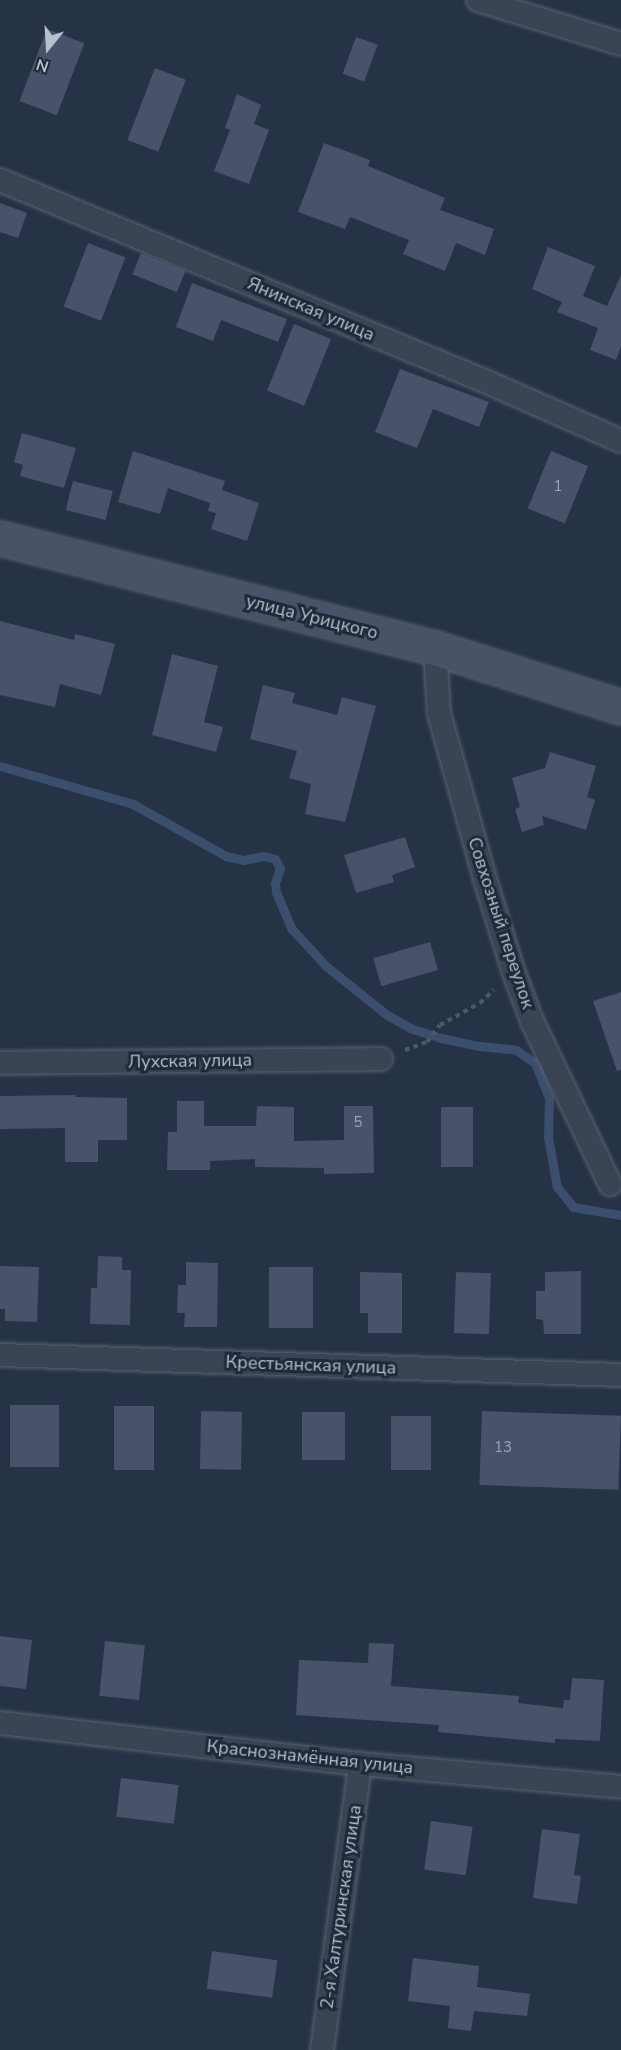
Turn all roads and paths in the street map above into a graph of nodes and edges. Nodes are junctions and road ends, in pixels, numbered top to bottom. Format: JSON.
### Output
{"nodes":[{"id":1,"x":478,"y":0,"type":"edge"},
{"id":2,"x":621,"y":44,"type":"edge"},
{"id":3,"x":0,"y":180,"type":"edge"},
{"id":4,"x":621,"y":441,"type":"edge"},
{"id":5,"x":0,"y":538,"type":"edge"},
{"id":6,"x":435,"y":648,"type":"junction"},
{"id":7,"x":621,"y":707,"type":"edge"},
{"id":8,"x":513,"y":970,"type":"junction"},
{"id":9,"x":428,"y":1042,"type":"dead end"},
{"id":10,"x":381,"y":1059,"type":"dead end"},
{"id":11,"x":0,"y":1063,"type":"edge"},
{"id":12,"x":610,"y":1184,"type":"dead end"},
{"id":13,"x":0,"y":1355,"type":"edge"},
{"id":14,"x":621,"y":1375,"type":"edge"},
{"id":15,"x":0,"y":1723,"type":"edge"},
{"id":16,"x":360,"y":1764,"type":"junction"},
{"id":17,"x":621,"y":1787,"type":"edge"},
{"id":18,"x":322,"y":2050,"type":"edge"}],
"edges":[{"from":1,"to":2,"type":"street"},
{"from":3,"to":4,"type":"street","name":"Янинская улица"},
{"from":5,"to":6,"type":"main road","name":"улица Урицкого"},
{"from":6,"to":7,"type":"main road","name":"улица Урицкого"},
{"from":6,"to":8,"type":"street","name":"Совхозный переулок"},
{"from":8,"to":9,"type":"path"},
{"from":8,"to":12,"type":"street","name":"Совхозный переулок"},
{"from":10,"to":11,"type":"street","name":"Лухская улица"},
{"from":13,"to":14,"type":"street","name":"Крестьянская улица"},
{"from":15,"to":16,"type":"street","name":"Краснознамённая улица"},
{"from":16,"to":17,"type":"street","name":"Краснознамённая улица"},
{"from":16,"to":18,"type":"street","name":"2-я Халтуринская улица"}]}
